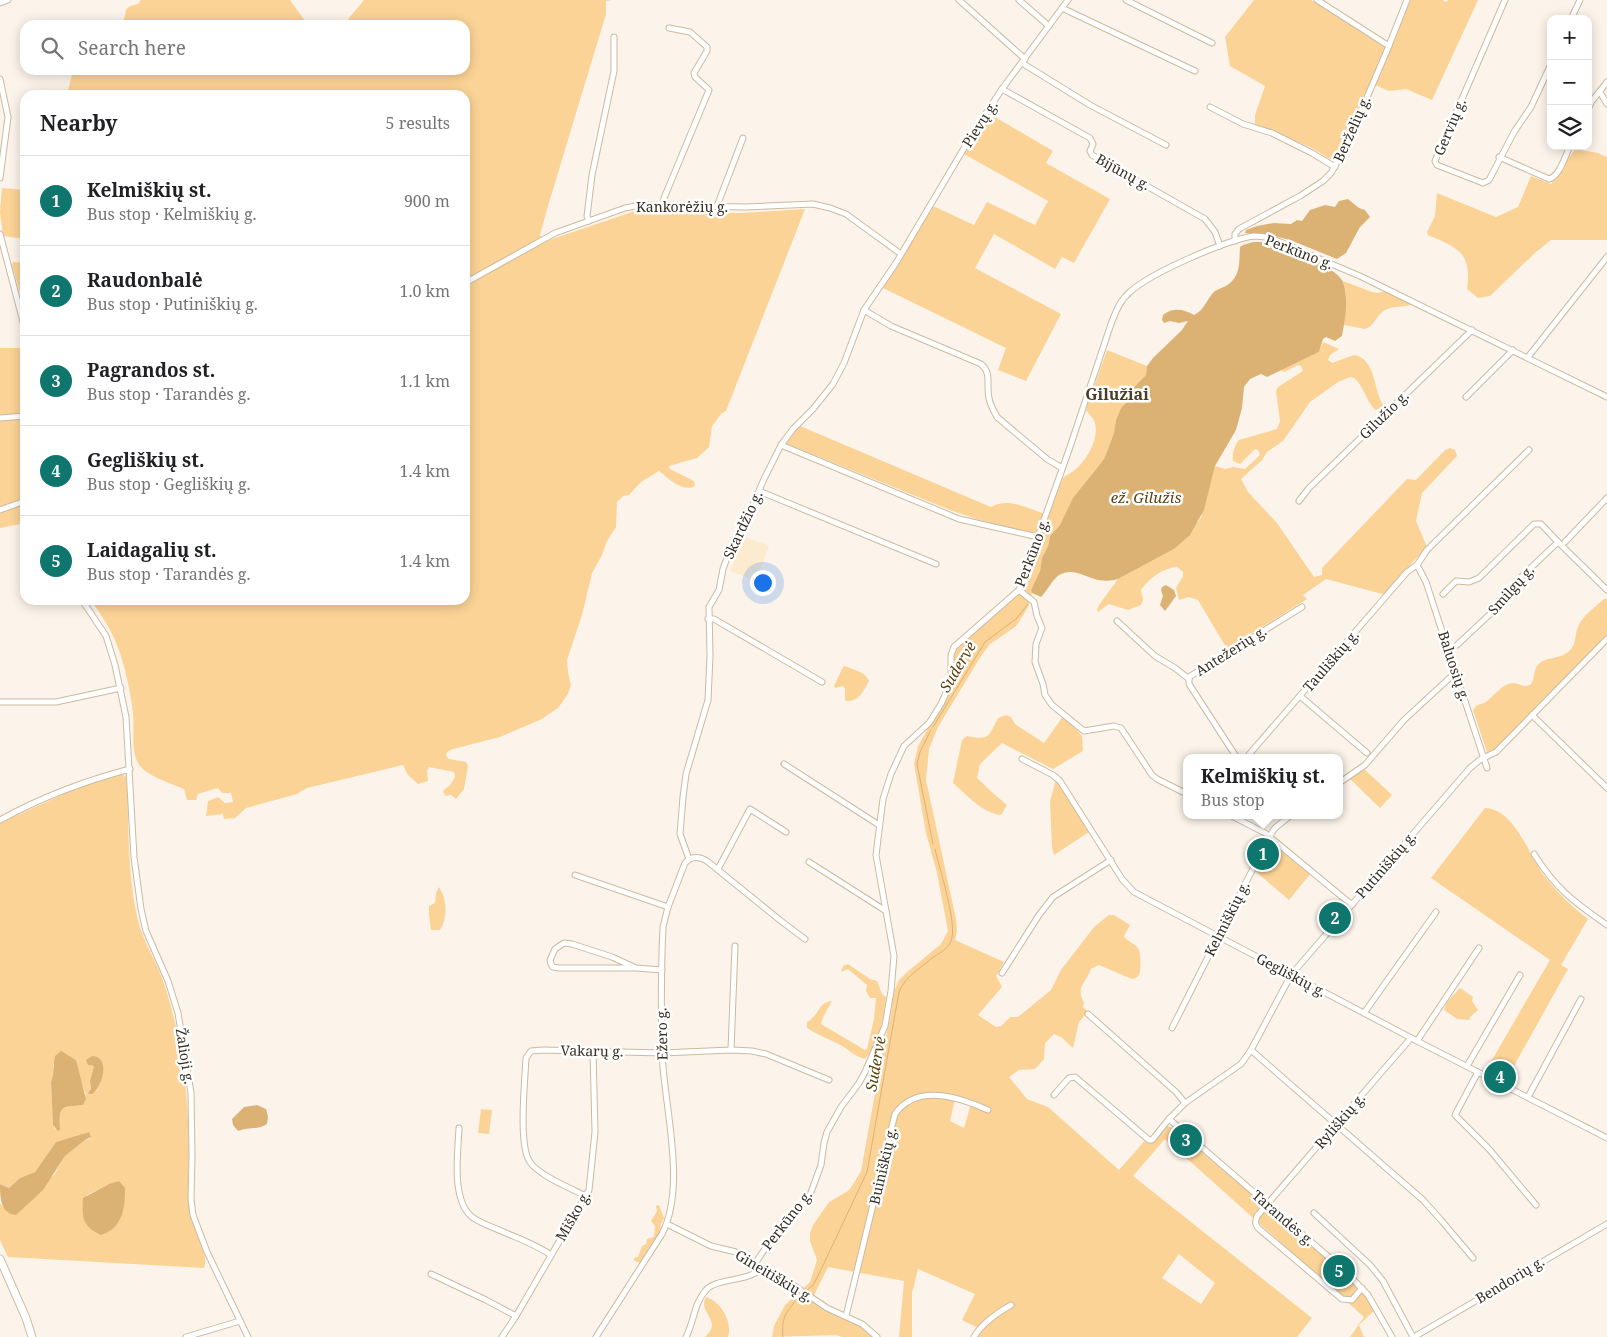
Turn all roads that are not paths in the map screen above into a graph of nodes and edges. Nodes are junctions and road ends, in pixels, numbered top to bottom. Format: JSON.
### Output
{"nodes":[{"id":1,"x":8,"y":0,"type":"edge"},
{"id":2,"x":959,"y":0,"type":"edge"},
{"id":3,"x":1019,"y":0,"type":"edge"},
{"id":4,"x":1068,"y":0,"type":"edge"},
{"id":5,"x":1126,"y":0,"type":"edge"},
{"id":6,"x":1317,"y":0,"type":"edge"},
{"id":7,"x":1407,"y":0,"type":"edge"},
{"id":8,"x":1505,"y":0,"type":"edge"},
{"id":9,"x":1580,"y":0,"type":"edge"},
{"id":10,"x":0,"y":4,"type":"edge"},
{"id":11,"x":1062,"y":8,"type":"junction"},
{"id":12,"x":1573,"y":15,"type":"edge"},
{"id":13,"x":1049,"y":26,"type":"junction"},
{"id":14,"x":669,"y":28,"type":"dead end"},
{"id":15,"x":614,"y":36,"type":"dead end"},
{"id":16,"x":1212,"y":43,"type":"dead end"},
{"id":17,"x":1389,"y":46,"type":"junction"},
{"id":18,"x":1024,"y":61,"type":"junction"},
{"id":19,"x":1195,"y":71,"type":"dead end"},
{"id":20,"x":1547,"y":73,"type":"edge"},
{"id":21,"x":0,"y":79,"type":"edge"},
{"id":22,"x":1607,"y":82,"type":"edge"},
{"id":23,"x":1002,"y":89,"type":"junction"},
{"id":24,"x":1600,"y":92,"type":"junction"},
{"id":25,"x":1607,"y":104,"type":"edge"},
{"id":26,"x":1590,"y":105,"type":"edge"},
{"id":27,"x":1210,"y":107,"type":"dead end"},
{"id":28,"x":744,"y":138,"type":"dead end"},
{"id":29,"x":1166,"y":145,"type":"dead end"},
{"id":30,"x":1568,"y":150,"type":"edge"},
{"id":31,"x":1499,"y":157,"type":"junction"},
{"id":32,"x":1335,"y":167,"type":"junction"},
{"id":33,"x":0,"y":178,"type":"edge"},
{"id":34,"x":663,"y":205,"type":"junction"},
{"id":35,"x":717,"y":206,"type":"junction"},
{"id":36,"x":588,"y":221,"type":"junction"},
{"id":37,"x":0,"y":234,"type":"edge"},
{"id":38,"x":1235,"y":241,"type":"junction"},
{"id":39,"x":1220,"y":246,"type":"junction"},
{"id":40,"x":901,"y":254,"type":"junction"},
{"id":41,"x":1607,"y":257,"type":"edge"},
{"id":42,"x":470,"y":280,"type":"edge"},
{"id":43,"x":20,"y":310,"type":"edge"},
{"id":44,"x":864,"y":310,"type":"junction"},
{"id":45,"x":1472,"y":330,"type":"junction"},
{"id":46,"x":1513,"y":350,"type":"junction"},
{"id":47,"x":1528,"y":357,"type":"junction"},
{"id":48,"x":1466,"y":397,"type":"dead end"},
{"id":49,"x":1607,"y":397,"type":"edge"},
{"id":50,"x":20,"y":416,"type":"edge"},
{"id":51,"x":0,"y":418,"type":"edge"},
{"id":52,"x":782,"y":445,"type":"junction"},
{"id":53,"x":1529,"y":450,"type":"dead end"},
{"id":54,"x":1062,"y":468,"type":"junction"},
{"id":55,"x":759,"y":491,"type":"junction"},
{"id":56,"x":1607,"y":498,"type":"edge"},
{"id":57,"x":1299,"y":501,"type":"dead end"},
{"id":58,"x":20,"y":503,"type":"edge"},
{"id":59,"x":0,"y":510,"type":"edge"},
{"id":60,"x":1038,"y":537,"type":"junction"},
{"id":61,"x":1558,"y":542,"type":"junction"},
{"id":62,"x":1565,"y":542,"type":"dead end"},
{"id":63,"x":936,"y":564,"type":"dead end"},
{"id":64,"x":1417,"y":565,"type":"junction"},
{"id":65,"x":1606,"y":588,"type":"edge"},
{"id":66,"x":1019,"y":590,"type":"junction"},
{"id":67,"x":1443,"y":594,"type":"dead end"},
{"id":68,"x":85,"y":605,"type":"edge"},
{"id":69,"x":1302,"y":606,"type":"dead end"},
{"id":70,"x":708,"y":619,"type":"junction"},
{"id":71,"x":1117,"y":621,"type":"dead end"},
{"id":72,"x":1607,"y":639,"type":"edge"},
{"id":73,"x":1457,"y":645,"type":"dead end"},
{"id":74,"x":1456,"y":672,"type":"junction"},
{"id":75,"x":1189,"y":679,"type":"junction"},
{"id":76,"x":822,"y":682,"type":"dead end"},
{"id":77,"x":121,"y":688,"type":"junction"},
{"id":78,"x":1300,"y":696,"type":"junction"},
{"id":79,"x":0,"y":702,"type":"edge"},
{"id":80,"x":1532,"y":715,"type":"junction"},
{"id":81,"x":1367,"y":752,"type":"dead end"},
{"id":82,"x":1234,"y":754,"type":"edge"},
{"id":83,"x":1249,"y":754,"type":"edge"},
{"id":84,"x":1484,"y":758,"type":"junction"},
{"id":85,"x":1022,"y":759,"type":"dead end"},
{"id":86,"x":784,"y":764,"type":"dead end"},
{"id":87,"x":1487,"y":768,"type":"dead end"},
{"id":88,"x":130,"y":769,"type":"junction"},
{"id":89,"x":1343,"y":780,"type":"edge"},
{"id":90,"x":1607,"y":788,"type":"edge"},
{"id":91,"x":1183,"y":792,"type":"edge"},
{"id":92,"x":1237,"y":819,"type":"edge"},
{"id":93,"x":1286,"y":819,"type":"edge"},
{"id":94,"x":0,"y":820,"type":"edge"},
{"id":95,"x":879,"y":825,"type":"junction"},
{"id":96,"x":786,"y":832,"type":"dead end"},
{"id":97,"x":1269,"y":837,"type":"junction"},
{"id":98,"x":1534,"y":854,"type":"dead end"},
{"id":99,"x":689,"y":859,"type":"junction"},
{"id":100,"x":1111,"y":860,"type":"junction"},
{"id":101,"x":809,"y":862,"type":"dead end"},
{"id":102,"x":718,"y":869,"type":"junction"},
{"id":103,"x":575,"y":875,"type":"dead end"},
{"id":104,"x":1352,"y":905,"type":"junction"},
{"id":105,"x":668,"y":907,"type":"junction"},
{"id":106,"x":886,"y":911,"type":"junction"},
{"id":107,"x":1436,"y":912,"type":"dead end"},
{"id":108,"x":1607,"y":925,"type":"edge"},
{"id":109,"x":1218,"y":936,"type":"junction"},
{"id":110,"x":805,"y":939,"type":"dead end"},
{"id":111,"x":735,"y":946,"type":"dead end"},
{"id":112,"x":1479,"y":948,"type":"dead end"},
{"id":113,"x":636,"y":968,"type":"junction"},
{"id":114,"x":662,"y":970,"type":"junction"},
{"id":115,"x":1002,"y":973,"type":"dead end"},
{"id":116,"x":1520,"y":975,"type":"dead end"},
{"id":117,"x":1292,"y":976,"type":"junction"},
{"id":118,"x":1581,"y":999,"type":"dead end"},
{"id":119,"x":1364,"y":1013,"type":"junction"},
{"id":120,"x":1088,"y":1014,"type":"dead end"},
{"id":121,"x":1172,"y":1028,"type":"dead end"},
{"id":122,"x":1411,"y":1038,"type":"junction"},
{"id":123,"x":1417,"y":1041,"type":"junction"},
{"id":124,"x":731,"y":1050,"type":"junction"},
{"id":125,"x":1252,"y":1050,"type":"junction"},
{"id":126,"x":593,"y":1051,"type":"junction"},
{"id":127,"x":662,"y":1052,"type":"junction"},
{"id":128,"x":1467,"y":1066,"type":"junction"},
{"id":129,"x":1478,"y":1072,"type":"junction"},
{"id":130,"x":828,"y":1080,"type":"dead end"},
{"id":131,"x":1054,"y":1096,"type":"dead end"},
{"id":132,"x":1528,"y":1097,"type":"junction"},
{"id":133,"x":1184,"y":1103,"type":"junction"},
{"id":134,"x":988,"y":1110,"type":"dead end"},
{"id":135,"x":1169,"y":1119,"type":"junction"},
{"id":136,"x":1336,"y":1125,"type":"junction"},
{"id":137,"x":459,"y":1128,"type":"dead end"},
{"id":138,"x":1607,"y":1138,"type":"edge"},
{"id":139,"x":586,"y":1196,"type":"junction"},
{"id":140,"x":1268,"y":1204,"type":"junction"},
{"id":141,"x":1536,"y":1205,"type":"dead end"},
{"id":142,"x":1314,"y":1214,"type":"dead end"},
{"id":143,"x":668,"y":1224,"type":"junction"},
{"id":144,"x":1607,"y":1224,"type":"edge"},
{"id":145,"x":551,"y":1255,"type":"junction"},
{"id":146,"x":1473,"y":1258,"type":"dead end"},
{"id":147,"x":0,"y":1259,"type":"edge"},
{"id":148,"x":754,"y":1265,"type":"junction"},
{"id":149,"x":761,"y":1269,"type":"junction"},
{"id":150,"x":431,"y":1274,"type":"dead end"},
{"id":151,"x":1362,"y":1288,"type":"junction"},
{"id":152,"x":1011,"y":1306,"type":"dead end"},
{"id":153,"x":516,"y":1316,"type":"junction"},
{"id":154,"x":846,"y":1316,"type":"junction"},
{"id":155,"x":240,"y":1321,"type":"junction"},
{"id":156,"x":32,"y":1337,"type":"edge"},
{"id":157,"x":186,"y":1337,"type":"edge"},
{"id":158,"x":248,"y":1337,"type":"edge"},
{"id":159,"x":502,"y":1337,"type":"edge"},
{"id":160,"x":596,"y":1337,"type":"edge"},
{"id":161,"x":686,"y":1337,"type":"edge"},
{"id":162,"x":877,"y":1337,"type":"edge"},
{"id":163,"x":974,"y":1337,"type":"edge"},
{"id":164,"x":1392,"y":1337,"type":"edge"},
{"id":165,"x":1414,"y":1337,"type":"edge"}],
"edges":[{"from":1,"to":10,"type":"street"},
{"from":2,"to":18,"type":"street"},
{"from":3,"to":13,"type":"street"},
{"from":4,"to":11,"type":"street","name":"Pievų g."},
{"from":5,"to":16,"type":"street"},
{"from":6,"to":17,"type":"street"},
{"from":7,"to":17,"type":"street","name":"Berželių g."},
{"from":8,"to":31,"type":"street","name":"Gervių g."},
{"from":9,"to":12,"type":"street"},
{"from":11,"to":13,"type":"street","name":"Pievų g."},
{"from":11,"to":19,"type":"street"},
{"from":13,"to":18,"type":"street","name":"Pievų g."},
{"from":14,"to":34,"type":"street"},
{"from":15,"to":36,"type":"street"},
{"from":17,"to":32,"type":"street","name":"Berželių g."},
{"from":18,"to":23,"type":"street","name":"Pievų g."},
{"from":18,"to":29,"type":"street"},
{"from":20,"to":31,"type":"street","name":"Gervių g."},
{"from":21,"to":33,"type":"street"},
{"from":22,"to":24,"type":"street"},
{"from":23,"to":39,"type":"street","name":"Bijūnų g."},
{"from":23,"to":40,"type":"street","name":"Pievų g."},
{"from":24,"to":25,"type":"street"},
{"from":24,"to":26,"type":"street"},
{"from":27,"to":32,"type":"street"},
{"from":28,"to":35,"type":"street"},
{"from":30,"to":31,"type":"street"},
{"from":32,"to":38,"type":"street","name":"Berželių g."},
{"from":34,"to":35,"type":"street","name":"Kankorėžių g."},
{"from":34,"to":36,"type":"street","name":"Kankorėžių g."},
{"from":35,"to":40,"type":"street","name":"Kankorėžių g."},
{"from":36,"to":42,"type":"street","name":"Kankorėžių g."},
{"from":37,"to":43,"type":"street"},
{"from":38,"to":39,"type":"street","name":"Perkūno g."},
{"from":38,"to":45,"type":"street","name":"Perkūno g."},
{"from":39,"to":54,"type":"street","name":"Perkūno g."},
{"from":40,"to":44,"type":"street","name":"Skardžio g."},
{"from":41,"to":47,"type":"street"},
{"from":44,"to":52,"type":"street","name":"Skardžio g."},
{"from":44,"to":54,"type":"street"},
{"from":45,"to":46,"type":"street","name":"Perkūno g."},
{"from":45,"to":57,"type":"street","name":"Gilužio g."},
{"from":46,"to":47,"type":"street","name":"Perkūno g."},
{"from":46,"to":48,"type":"street"},
{"from":47,"to":49,"type":"street","name":"Perkūno g."},
{"from":50,"to":51,"type":"street"},
{"from":52,"to":55,"type":"street","name":"Skardžio g."},
{"from":52,"to":60,"type":"street"},
{"from":53,"to":64,"type":"street","name":"Tauliškių g."},
{"from":54,"to":60,"type":"street","name":"Perkūno g."},
{"from":55,"to":63,"type":"street"},
{"from":55,"to":70,"type":"street","name":"Skardžio g."},
{"from":56,"to":62,"type":"street"},
{"from":58,"to":59,"type":"street"},
{"from":60,"to":66,"type":"street","name":"Perkūno g."},
{"from":61,"to":65,"type":"street"},
{"from":61,"to":67,"type":"street"},
{"from":61,"to":73,"type":"street","name":"Smilgų g."},
{"from":64,"to":74,"type":"street","name":"Baluosių g."},
{"from":64,"to":78,"type":"street","name":"Tauliškių g."},
{"from":66,"to":91,"type":"street"},
{"from":66,"to":95,"type":"street","name":"Perkūno g."},
{"from":68,"to":77,"type":"street","name":"Žalioji g."},
{"from":69,"to":75,"type":"street","name":"Antežerių g."},
{"from":70,"to":76,"type":"street"},
{"from":70,"to":99,"type":"street","name":"Skardžio g."},
{"from":71,"to":75,"type":"street"},
{"from":72,"to":80,"type":"street","name":"Putiniškių g."},
{"from":74,"to":84,"type":"street","name":"Baluosių g."},
{"from":74,"to":89,"type":"street"},
{"from":75,"to":82,"type":"street","name":"Antežerių g."},
{"from":77,"to":79,"type":"street"},
{"from":77,"to":88,"type":"street","name":"Žalioji g."},
{"from":78,"to":81,"type":"street"},
{"from":78,"to":83,"type":"street","name":"Tauliškių g."},
{"from":80,"to":84,"type":"street","name":"Putiniškių g."},
{"from":80,"to":90,"type":"street"},
{"from":84,"to":87,"type":"street","name":"Baluosių g."},
{"from":84,"to":104,"type":"street","name":"Putiniškių g."},
{"from":85,"to":100,"type":"street","name":"Gegliškių g."},
{"from":86,"to":95,"type":"street"},
{"from":88,"to":94,"type":"street"},
{"from":88,"to":155,"type":"street","name":"Žalioji g."},
{"from":92,"to":97,"type":"street"},
{"from":93,"to":97,"type":"street","name":"Kelmiškių g."},
{"from":95,"to":106,"type":"street","name":"Perkūno g."},
{"from":96,"to":102,"type":"street"},
{"from":97,"to":104,"type":"street"},
{"from":97,"to":109,"type":"street","name":"Kelmiškių g."},
{"from":98,"to":108,"type":"street"},
{"from":99,"to":102,"type":"street"},
{"from":99,"to":105,"type":"street","name":"Ežero g."},
{"from":100,"to":109,"type":"street","name":"Gegliškių g."},
{"from":100,"to":115,"type":"street"},
{"from":101,"to":106,"type":"street"},
{"from":102,"to":110,"type":"street"},
{"from":103,"to":105,"type":"street"},
{"from":104,"to":117,"type":"street","name":"Putiniškių g."},
{"from":105,"to":114,"type":"street","name":"Ežero g."},
{"from":106,"to":148,"type":"street","name":"Perkūno g."},
{"from":107,"to":119,"type":"street"},
{"from":109,"to":117,"type":"street","name":"Gegliškių g."},
{"from":109,"to":121,"type":"street","name":"Kelmiškių g."},
{"from":111,"to":124,"type":"street"},
{"from":112,"to":123,"type":"street"},
{"from":113,"to":113,"type":"street"},
{"from":113,"to":114,"type":"street"},
{"from":114,"to":127,"type":"street","name":"Ežero g."},
{"from":116,"to":128,"type":"street"},
{"from":117,"to":119,"type":"street","name":"Gegliškių g."},
{"from":117,"to":125,"type":"street","name":"Putiniškių g."},
{"from":118,"to":132,"type":"street"},
{"from":119,"to":122,"type":"street","name":"Gegliškių g."},
{"from":120,"to":133,"type":"street"},
{"from":122,"to":123,"type":"street","name":"Gegliškių g."},
{"from":122,"to":136,"type":"street","name":"Ryliškių g."},
{"from":123,"to":128,"type":"street","name":"Gegliškių g."},
{"from":124,"to":127,"type":"street","name":"Vakarų g."},
{"from":124,"to":130,"type":"street","name":"Vakarų g."},
{"from":125,"to":133,"type":"street","name":"Putiniškių g."},
{"from":125,"to":136,"type":"street"},
{"from":126,"to":127,"type":"street","name":"Vakarų g."},
{"from":126,"to":139,"type":"street","name":"Miško g."},
{"from":126,"to":139,"type":"street","name":"Vakarų g."},
{"from":127,"to":143,"type":"street","name":"Ežero g."},
{"from":128,"to":129,"type":"street","name":"Gegliškių g."},
{"from":129,"to":132,"type":"street","name":"Gegliškių g."},
{"from":129,"to":141,"type":"street"},
{"from":131,"to":135,"type":"street"},
{"from":132,"to":138,"type":"street","name":"Gegliškių g."},
{"from":133,"to":135,"type":"street","name":"Putiniškių g."},
{"from":134,"to":154,"type":"street","name":"Buiniškių g."},
{"from":135,"to":140,"type":"street","name":"Tarandės g."},
{"from":136,"to":140,"type":"street","name":"Ryliškių g."},
{"from":136,"to":146,"type":"street"},
{"from":137,"to":145,"type":"street"},
{"from":139,"to":145,"type":"street","name":"Miško g."},
{"from":140,"to":151,"type":"street","name":"Tarandės g."},
{"from":140,"to":151,"type":"street","name":"Ryliškių g."},
{"from":142,"to":165,"type":"street"},
{"from":143,"to":148,"type":"street","name":"Gineitiškių g."},
{"from":143,"to":160,"type":"street","name":"Ežero g."},
{"from":144,"to":165,"type":"street","name":"Bendorių g."},
{"from":145,"to":153,"type":"street","name":"Miško g."},
{"from":147,"to":156,"type":"main road"},
{"from":148,"to":149,"type":"street","name":"Gineitiškių g."},
{"from":149,"to":154,"type":"street","name":"Gineitiškių g."},
{"from":149,"to":161,"type":"street"},
{"from":150,"to":153,"type":"street"},
{"from":151,"to":164,"type":"street","name":"Tarandės g."},
{"from":152,"to":163,"type":"street"},
{"from":153,"to":159,"type":"street","name":"Miško g."},
{"from":154,"to":162,"type":"street","name":"Gineitiškių g."},
{"from":155,"to":157,"type":"street"},
{"from":155,"to":158,"type":"street","name":"Žalioji g."}]}
